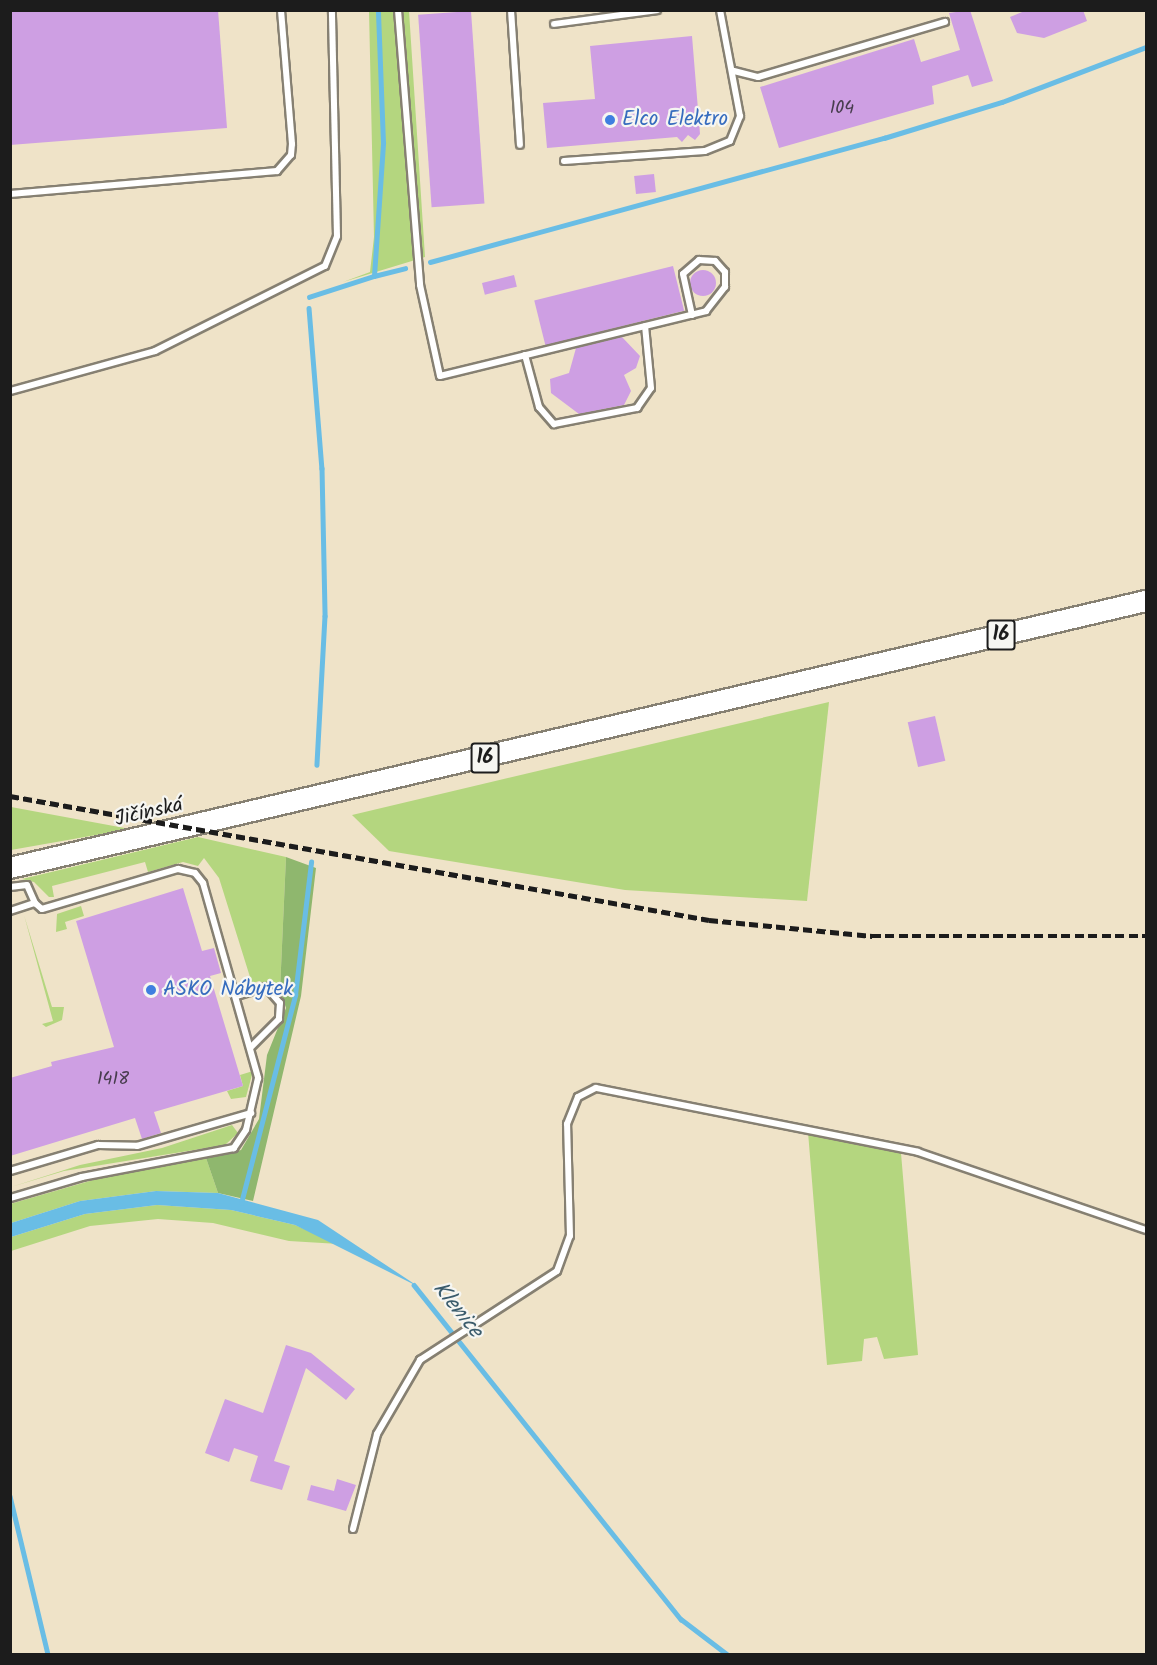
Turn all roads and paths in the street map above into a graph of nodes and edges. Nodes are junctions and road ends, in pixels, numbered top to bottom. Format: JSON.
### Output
{"nodes":[{"id":1,"x":281,"y":10,"type":"edge"},
{"id":2,"x":332,"y":10,"type":"edge"},
{"id":3,"x":398,"y":10,"type":"edge"},
{"id":4,"x":511,"y":10,"type":"edge"},
{"id":5,"x":657,"y":10,"type":"edge"},
{"id":6,"x":720,"y":10,"type":"edge"},
{"id":7,"x":945,"y":22,"type":"dead end"},
{"id":8,"x":554,"y":24,"type":"dead end"},
{"id":9,"x":735,"y":71,"type":"junction"},
{"id":10,"x":520,"y":146,"type":"dead end"},
{"id":11,"x":564,"y":161,"type":"dead end"},
{"id":12,"x":10,"y":194,"type":"edge"},
{"id":13,"x":692,"y":315,"type":"junction"},
{"id":14,"x":645,"y":326,"type":"junction"},
{"id":15,"x":525,"y":356,"type":"junction"},
{"id":16,"x":10,"y":392,"type":"edge"},
{"id":17,"x":1146,"y":601,"type":"edge"},
{"id":18,"x":10,"y":868,"type":"edge"},
{"id":19,"x":10,"y":887,"type":"edge"},
{"id":20,"x":35,"y":903,"type":"junction"},
{"id":21,"x":10,"y":911,"type":"edge"},
{"id":22,"x":237,"y":996,"type":"junction"},
{"id":23,"x":251,"y":1047,"type":"junction"},
{"id":24,"x":250,"y":1113,"type":"junction"},
{"id":25,"x":10,"y":1171,"type":"edge"},
{"id":26,"x":10,"y":1198,"type":"edge"},
{"id":27,"x":1146,"y":1230,"type":"edge"},
{"id":28,"x":353,"y":1529,"type":"dead end"}],
"edges":[{"from":1,"to":12,"type":"lane"},
{"from":2,"to":16,"type":"lane"},
{"from":3,"to":15,"type":"lane"},
{"from":4,"to":10,"type":"lane"},
{"from":5,"to":8,"type":"lane"},
{"from":6,"to":9,"type":"lane"},
{"from":7,"to":9,"type":"lane"},
{"from":9,"to":11,"type":"lane"},
{"from":13,"to":13,"type":"lane"},
{"from":13,"to":14,"type":"lane"},
{"from":14,"to":15,"type":"lane"},
{"from":14,"to":15,"type":"lane"},
{"from":17,"to":18,"type":"main road","name":"Jičínská","number":"16"},
{"from":19,"to":20,"type":"lane"},
{"from":20,"to":21,"type":"lane"},
{"from":20,"to":22,"type":"lane"},
{"from":22,"to":23,"type":"lane"},
{"from":22,"to":23,"type":"lane"},
{"from":23,"to":24,"type":"lane"},
{"from":24,"to":25,"type":"lane"},
{"from":24,"to":26,"type":"lane"},
{"from":27,"to":28,"type":"lane"}]}
